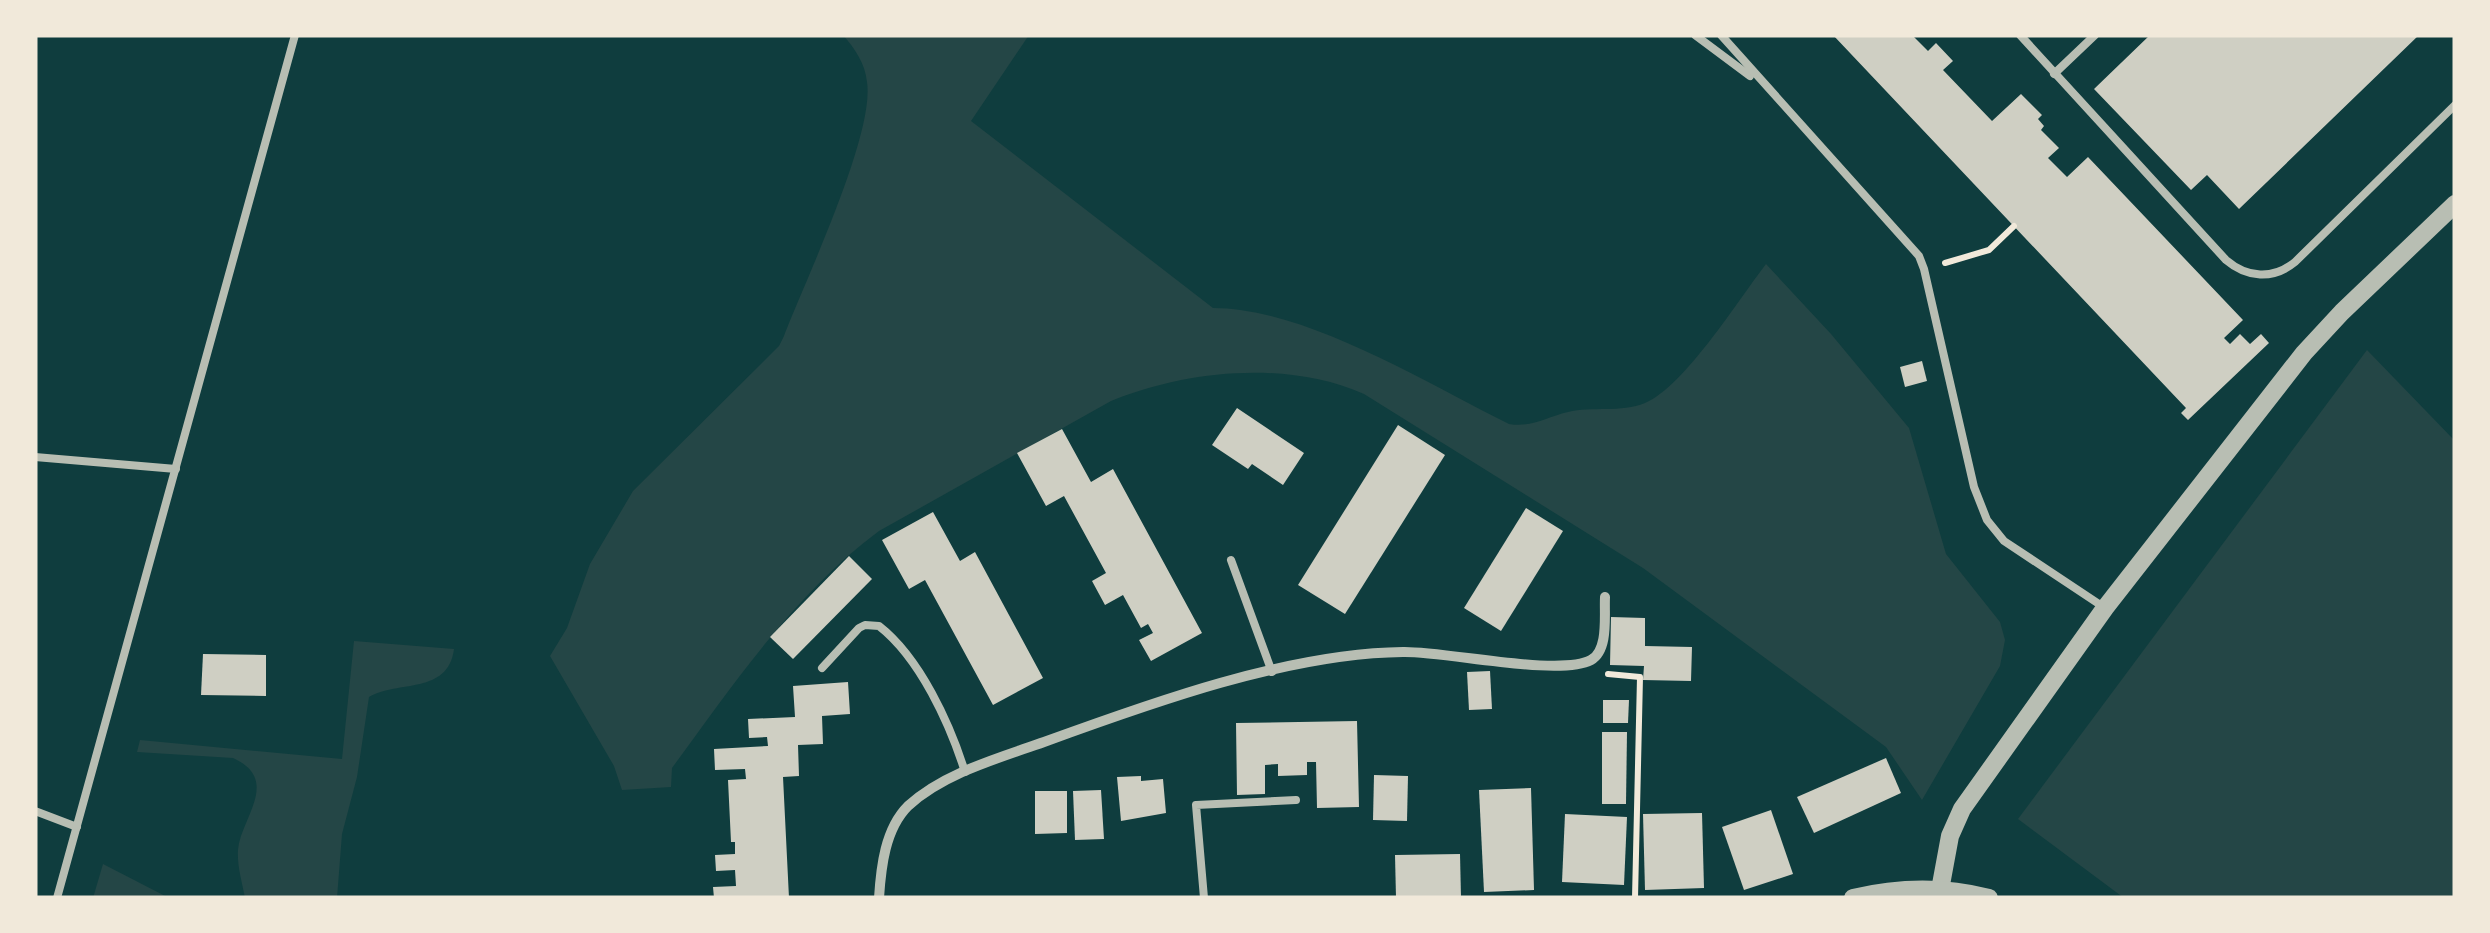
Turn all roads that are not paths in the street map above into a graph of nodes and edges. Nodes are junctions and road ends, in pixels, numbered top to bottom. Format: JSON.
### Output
{"nodes":[{"id":1,"x":295,"y":35,"type":"edge"},
{"id":2,"x":1695,"y":35,"type":"edge"},
{"id":3,"x":1721,"y":35,"type":"edge"},
{"id":4,"x":2020,"y":35,"type":"edge"},
{"id":5,"x":2095,"y":35,"type":"edge"},
{"id":6,"x":2054,"y":74,"type":"junction"},
{"id":7,"x":1762,"y":84,"type":"junction"},
{"id":8,"x":2455,"y":105,"type":"edge"},
{"id":9,"x":2455,"y":204,"type":"edge"},
{"id":10,"x":35,"y":457,"type":"edge"},
{"id":11,"x":176,"y":469,"type":"junction"},
{"id":12,"x":1231,"y":560,"type":"dead end"},
{"id":13,"x":1606,"y":597,"type":"dead end"},
{"id":14,"x":2105,"y":608,"type":"junction"},
{"id":15,"x":822,"y":668,"type":"dead end"},
{"id":16,"x":1272,"y":672,"type":"junction"},
{"id":17,"x":965,"y":772,"type":"junction"},
{"id":18,"x":1296,"y":800,"type":"dead end"},
{"id":19,"x":35,"y":812,"type":"edge"},
{"id":20,"x":77,"y":827,"type":"junction"},
{"id":21,"x":1940,"y":890,"type":"junction"},
{"id":22,"x":57,"y":898,"type":"edge"},
{"id":23,"x":879,"y":898,"type":"edge"},
{"id":24,"x":1204,"y":898,"type":"edge"},
{"id":25,"x":1853,"y":898,"type":"edge"},
{"id":26,"x":1989,"y":898,"type":"edge"}],
"edges":[{"from":1,"to":11,"type":"lane"},
{"from":2,"to":7,"type":"lane"},
{"from":3,"to":7,"type":"lane"},
{"from":4,"to":6,"type":"lane"},
{"from":5,"to":6,"type":"lane"},
{"from":6,"to":8,"type":"lane"},
{"from":7,"to":14,"type":"lane"},
{"from":9,"to":14,"type":"street"},
{"from":10,"to":11,"type":"lane"},
{"from":11,"to":20,"type":"lane"},
{"from":12,"to":16,"type":"lane"},
{"from":13,"to":16,"type":"street"},
{"from":14,"to":21,"type":"street"},
{"from":15,"to":17,"type":"lane"},
{"from":16,"to":17,"type":"street"},
{"from":17,"to":23,"type":"street"},
{"from":18,"to":24,"type":"lane"},
{"from":19,"to":20,"type":"lane"},
{"from":20,"to":22,"type":"lane"},
{"from":21,"to":25,"type":"street"},
{"from":21,"to":26,"type":"street"}]}
